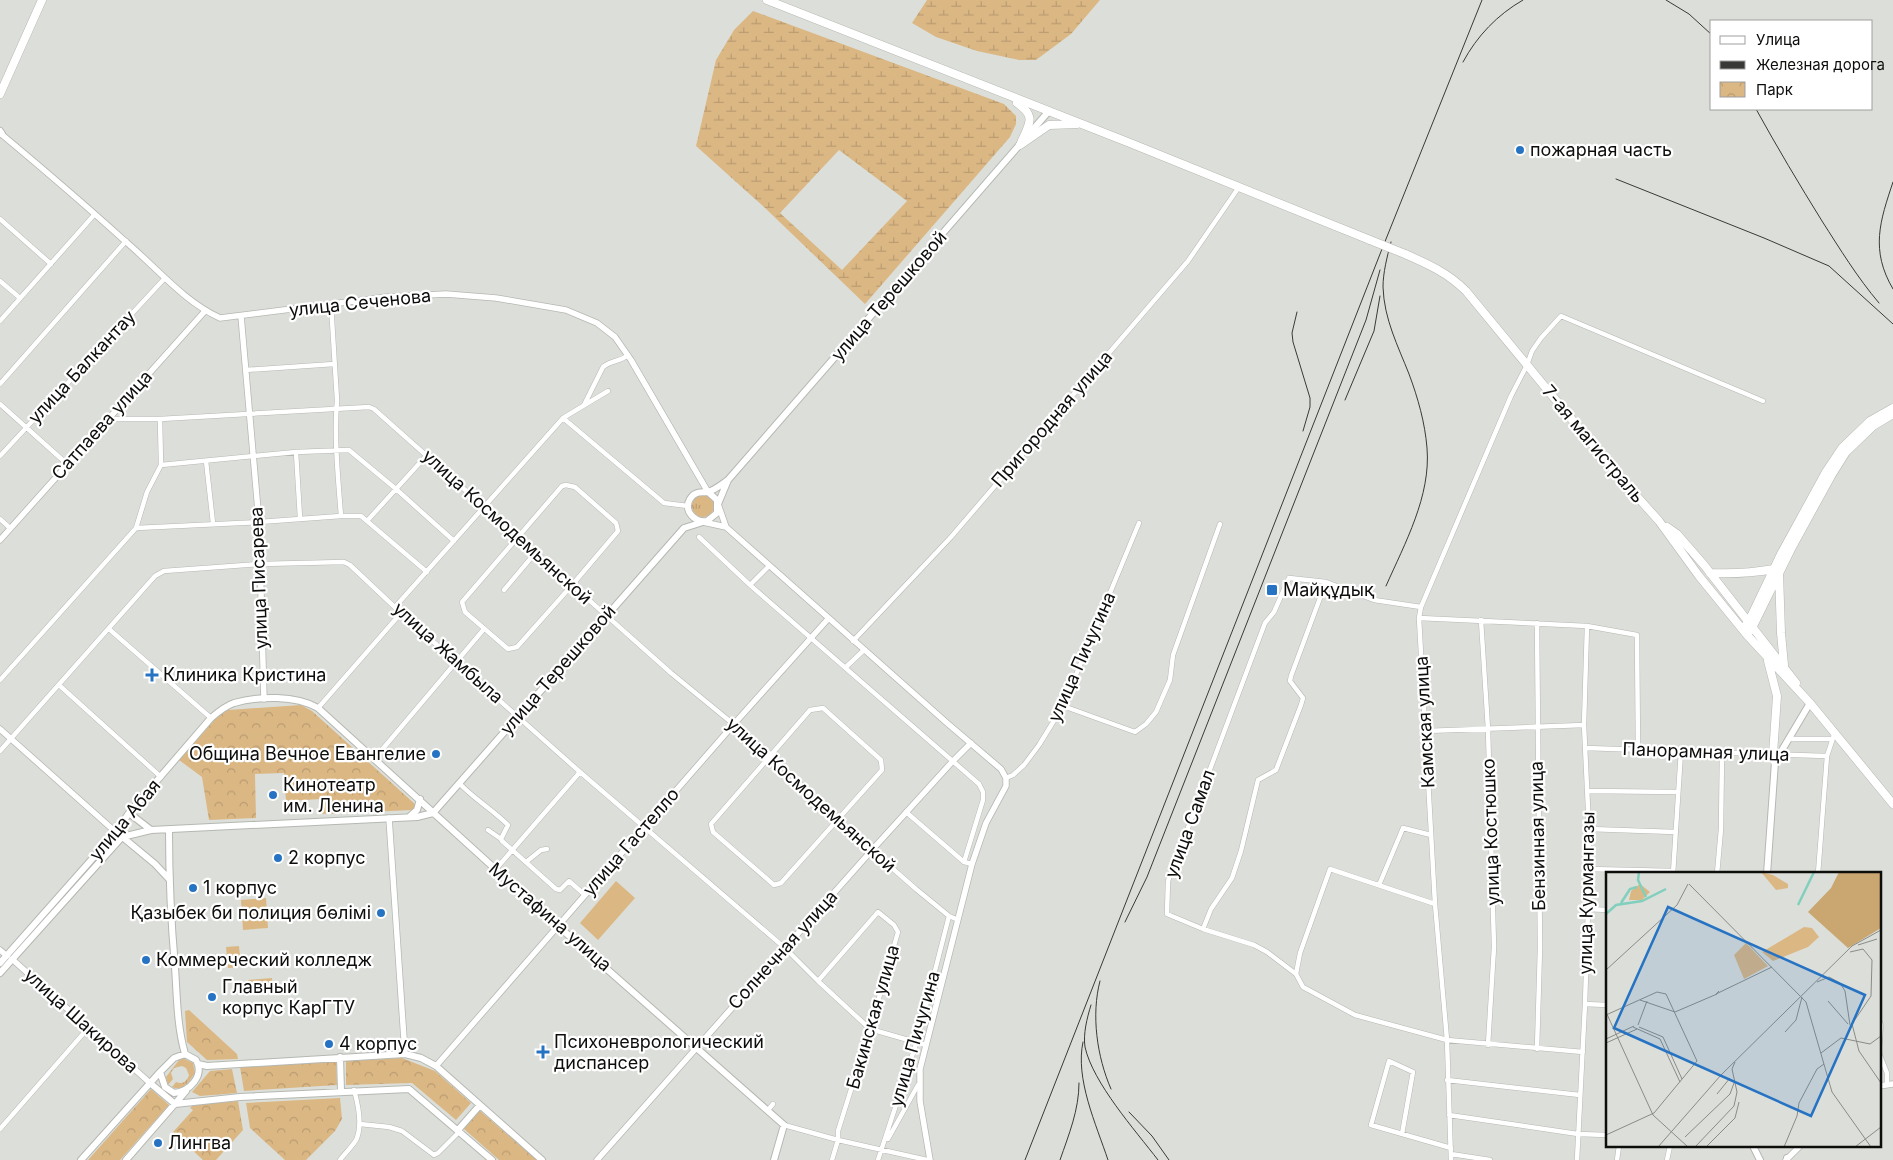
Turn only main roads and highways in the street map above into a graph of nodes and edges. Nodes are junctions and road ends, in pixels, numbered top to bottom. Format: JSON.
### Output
{"nodes":[{"id":1,"x":42,"y":0,"type":"edge"},
{"id":2,"x":767,"y":0,"type":"edge"},
{"id":3,"x":0,"y":94,"type":"edge"},
{"id":4,"x":1007,"y":96,"type":"junction"},
{"id":5,"x":1049,"y":111,"type":"junction"},
{"id":6,"x":1082,"y":124,"type":"junction"},
{"id":7,"x":1020,"y":145,"type":"junction"},
{"id":8,"x":1893,"y":408,"type":"edge"},
{"id":9,"x":1893,"y":414,"type":"edge"},
{"id":10,"x":728,"y":480,"type":"junction"},
{"id":11,"x":708,"y":492,"type":"junction"},
{"id":12,"x":718,"y":504,"type":"junction"},
{"id":13,"x":688,"y":508,"type":"junction"},
{"id":14,"x":1659,"y":521,"type":"junction"},
{"id":15,"x":703,"y":522,"type":"junction"},
{"id":16,"x":684,"y":528,"type":"junction"},
{"id":17,"x":1777,"y":571,"type":"junction"},
{"id":18,"x":1710,"y":573,"type":"junction"},
{"id":19,"x":1751,"y":624,"type":"junction"},
{"id":20,"x":1745,"y":632,"type":"junction"},
{"id":21,"x":1766,"y":657,"type":"junction"},
{"id":22,"x":1784,"y":666,"type":"junction"},
{"id":23,"x":264,"y":699,"type":"joint"},
{"id":24,"x":1810,"y":703,"type":"junction"},
{"id":25,"x":1776,"y":756,"type":"junction"},
{"id":26,"x":420,"y":799,"type":"junction"},
{"id":27,"x":1893,"y":804,"type":"edge"},
{"id":28,"x":129,"y":812,"type":"junction"},
{"id":29,"x":433,"y":813,"type":"junction"},
{"id":30,"x":408,"y":818,"type":"junction"},
{"id":31,"x":151,"y":830,"type":"junction"},
{"id":32,"x":169,"y":830,"type":"junction"},
{"id":33,"x":119,"y":835,"type":"junction"},
{"id":34,"x":1767,"y":872,"type":"edge"},
{"id":35,"x":169,"y":879,"type":"junction"},
{"id":36,"x":9,"y":958,"type":"junction"},
{"id":37,"x":0,"y":964,"type":"edge"},
{"id":38,"x":0,"y":973,"type":"edge"},
{"id":39,"x":180,"y":1036,"type":"junction"},
{"id":40,"x":185,"y":1054,"type":"junction"},
{"id":41,"x":177,"y":1056,"type":"junction"},
{"id":42,"x":340,"y":1058,"type":"junction"},
{"id":43,"x":198,"y":1064,"type":"junction"},
{"id":44,"x":160,"y":1072,"type":"junction"},
{"id":45,"x":150,"y":1083,"type":"junction"},
{"id":46,"x":190,"y":1086,"type":"junction"},
{"id":47,"x":341,"y":1091,"type":"junction"},
{"id":48,"x":174,"y":1093,"type":"junction"},
{"id":49,"x":181,"y":1097,"type":"junction"},
{"id":50,"x":201,"y":1100,"type":"junction"},
{"id":51,"x":175,"y":1104,"type":"junction"},
{"id":52,"x":480,"y":1105,"type":"junction"},
{"id":53,"x":459,"y":1130,"type":"junction"},
{"id":54,"x":1754,"y":1148,"type":"edge"},
{"id":55,"x":81,"y":1160,"type":"edge"},
{"id":56,"x":126,"y":1160,"type":"edge"},
{"id":57,"x":492,"y":1160,"type":"edge"},
{"id":58,"x":542,"y":1160,"type":"edge"},
{"id":59,"x":774,"y":1160,"type":"edge"},
{"id":60,"x":1760,"y":1160,"type":"edge"}],
"edges":[{"from":1,"to":3,"type":"main road"},
{"from":2,"to":4,"type":"main road"},
{"from":4,"to":5,"type":"main road","name":"7-ая магистраль"},
{"from":4,"to":7,"type":"main road"},
{"from":5,"to":6,"type":"main road","name":"7-ая магистраль"},
{"from":5,"to":7,"type":"main road","name":"улица Терешковой"},
{"from":6,"to":7,"type":"main road"},
{"from":6,"to":14,"type":"main road","name":"7-ая магистраль","bridge":true},
{"from":7,"to":10,"type":"main road","name":"улица Терешковой"},
{"from":8,"to":17,"type":"main road"},
{"from":9,"to":17,"type":"main road"},
{"from":10,"to":11,"type":"main road","name":"улица Терешковой"},
{"from":10,"to":12,"type":"main road","name":"улица Терешковой"},
{"from":11,"to":12,"type":"main road"},
{"from":11,"to":13,"type":"main road","name":"улица Терешковой"},
{"from":12,"to":15,"type":"main road","name":"улица Терешковой"},
{"from":13,"to":15,"type":"main road"},
{"from":13,"to":16,"type":"main road","name":"улица Терешковой"},
{"from":14,"to":18,"type":"main road"},
{"from":14,"to":20,"type":"main road"},
{"from":15,"to":16,"type":"main road"},
{"from":16,"to":29,"type":"main road","name":"улица Терешковой"},
{"from":17,"to":18,"type":"main road"},
{"from":17,"to":19,"type":"main road"},
{"from":17,"to":22,"type":"main road"},
{"from":18,"to":19,"type":"main road"},
{"from":19,"to":20,"type":"main road"},
{"from":19,"to":22,"type":"main road"},
{"from":20,"to":21,"type":"main road"},
{"from":21,"to":24,"type":"main road"},
{"from":21,"to":25,"type":"main road"},
{"from":22,"to":24,"type":"main road"},
{"from":23,"to":26,"type":"main road","name":"Мустафина улица"},
{"from":23,"to":28,"type":"main road","name":"улица Абая"},
{"from":24,"to":25,"type":"main road"},
{"from":24,"to":27,"type":"main road"},
{"from":25,"to":34,"type":"main road"},
{"from":26,"to":29,"type":"main road","name":"Мустафина улица"},
{"from":26,"to":30,"type":"main road"},
{"from":28,"to":31,"type":"main road"},
{"from":28,"to":33,"type":"main road","name":"улица Абая"},
{"from":29,"to":30,"type":"main road","name":"улица Абая"},
{"from":29,"to":59,"type":"main road","name":"Мустафина улица"},
{"from":30,"to":32,"type":"main road","name":"улица Абая"},
{"from":31,"to":32,"type":"main road","name":"улица Абая"},
{"from":31,"to":33,"type":"main road","name":"улица Абая"},
{"from":32,"to":35,"type":"main road"},
{"from":33,"to":35,"type":"main road","name":"улица Абая"},
{"from":33,"to":36,"type":"main road","name":"улица Абая"},
{"from":35,"to":39,"type":"main road"},
{"from":36,"to":37,"type":"main road","name":"улица Абая"},
{"from":36,"to":38,"type":"main road","name":"улица Абая"},
{"from":39,"to":40,"type":"main road"},
{"from":39,"to":41,"type":"main road"},
{"from":40,"to":41,"type":"main road"},
{"from":40,"to":43,"type":"main road"},
{"from":41,"to":44,"type":"main road"},
{"from":42,"to":43,"type":"main road"},
{"from":42,"to":47,"type":"main road"},
{"from":42,"to":52,"type":"main road"},
{"from":43,"to":46,"type":"main road"},
{"from":44,"to":45,"type":"main road"},
{"from":44,"to":48,"type":"main road"},
{"from":45,"to":51,"type":"main road"},
{"from":45,"to":55,"type":"main road"},
{"from":46,"to":48,"type":"main road"},
{"from":46,"to":49,"type":"main road"},
{"from":47,"to":50,"type":"main road"},
{"from":47,"to":53,"type":"main road"},
{"from":48,"to":49,"type":"main road"},
{"from":49,"to":50,"type":"main road"},
{"from":49,"to":51,"type":"main road"},
{"from":50,"to":51,"type":"main road"},
{"from":51,"to":56,"type":"main road"},
{"from":52,"to":53,"type":"main road"},
{"from":52,"to":58,"type":"main road"},
{"from":53,"to":57,"type":"main road"},
{"from":54,"to":60,"type":"main road"}]}
